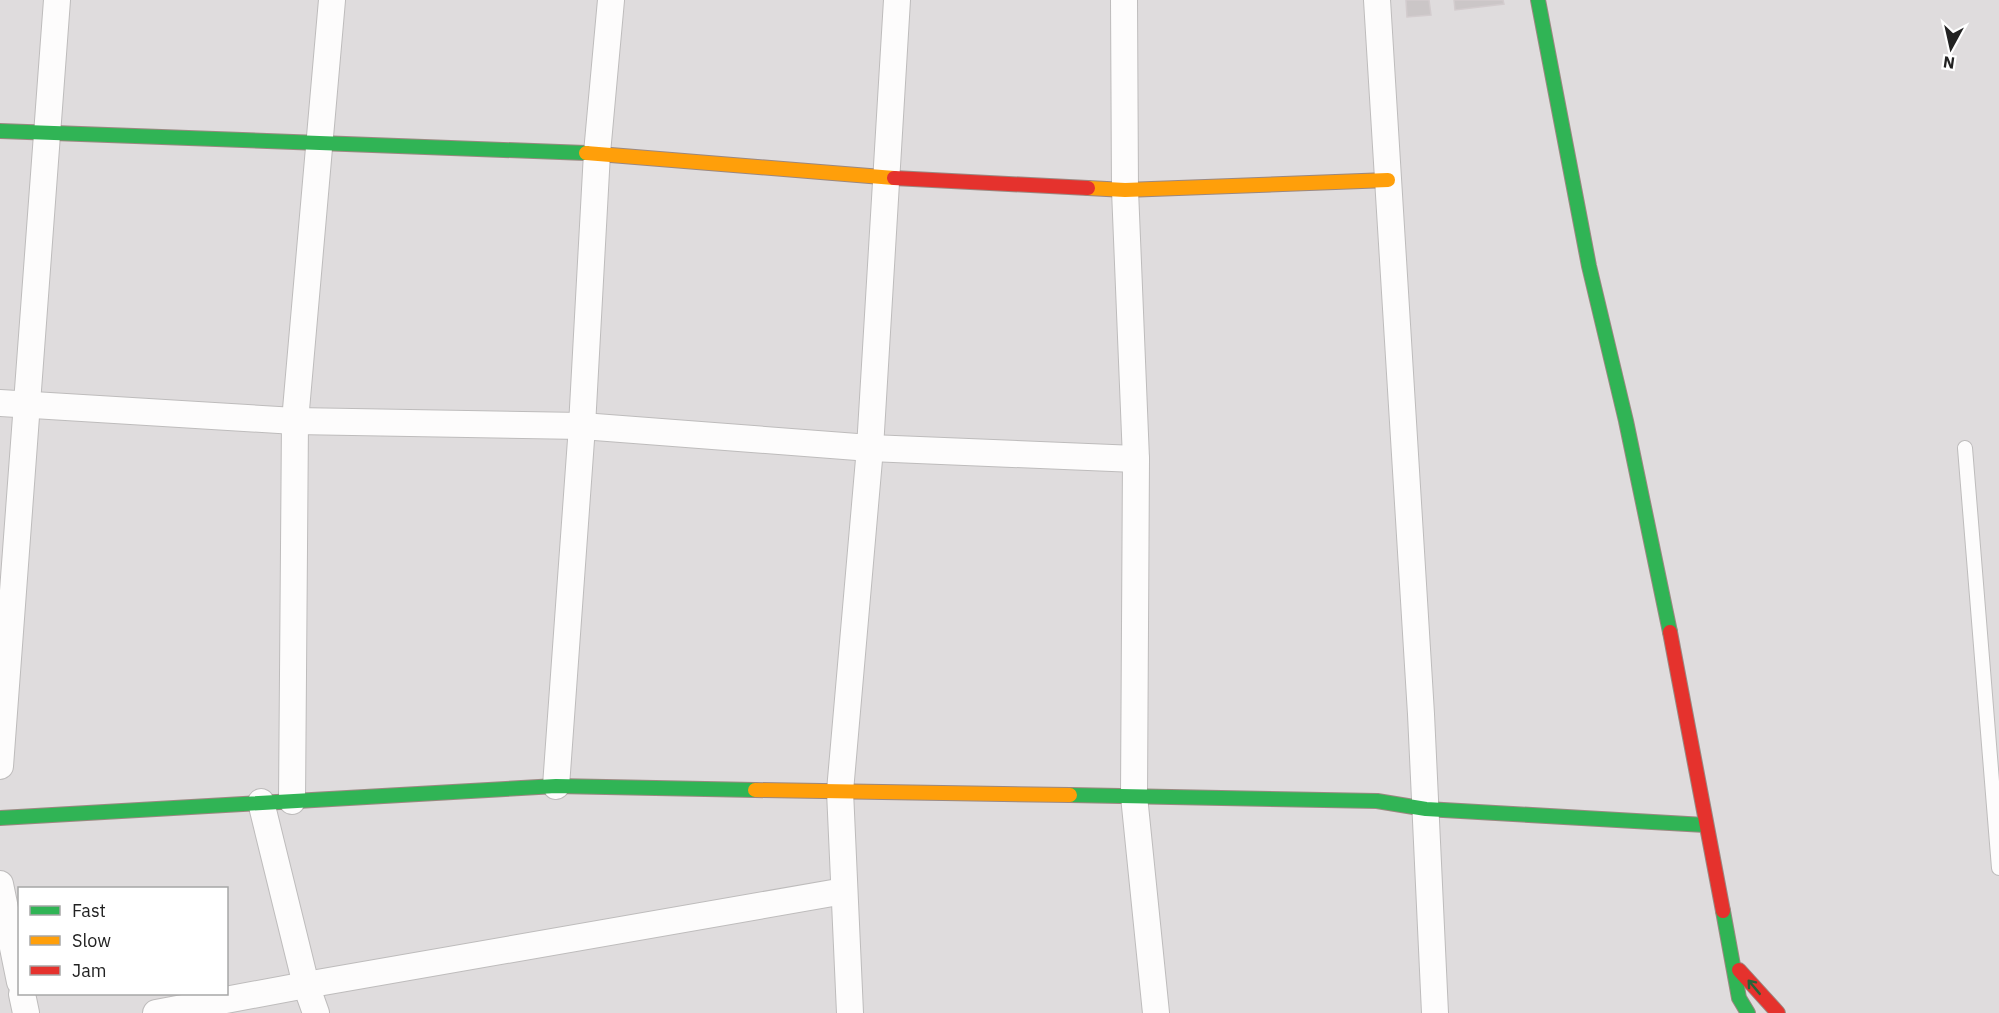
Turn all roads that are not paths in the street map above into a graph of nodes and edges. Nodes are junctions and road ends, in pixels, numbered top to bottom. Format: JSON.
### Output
{"nodes":[{"id":1,"x":57,"y":0,"type":"edge"},
{"id":2,"x":332,"y":0,"type":"edge"},
{"id":3,"x":610,"y":0,"type":"edge"},
{"id":4,"x":897,"y":0,"type":"edge"},
{"id":5,"x":1124,"y":0,"type":"edge"},
{"id":6,"x":1377,"y":0,"type":"edge"},
{"id":7,"x":1538,"y":0,"type":"edge"},
{"id":8,"x":0,"y":131,"type":"edge"},
{"id":9,"x":48,"y":132,"type":"junction"},
{"id":10,"x":321,"y":143,"type":"junction"},
{"id":11,"x":597,"y":153,"type":"junction"},
{"id":12,"x":885,"y":177,"type":"junction"},
{"id":13,"x":1388,"y":180,"type":"junction"},
{"id":14,"x":1125,"y":190,"type":"junction"},
{"id":15,"x":0,"y":404,"type":"edge"},
{"id":16,"x":28,"y":404,"type":"junction"},
{"id":17,"x":296,"y":421,"type":"junction"},
{"id":18,"x":582,"y":426,"type":"junction"},
{"id":19,"x":870,"y":448,"type":"junction"},
{"id":20,"x":1965,"y":448,"type":"dead end"},
{"id":21,"x":1136,"y":459,"type":"junction"},
{"id":22,"x":0,"y":766,"type":"edge"},
{"id":23,"x":556,"y":786,"type":"junction"},
{"id":24,"x":840,"y":791,"type":"junction"},
{"id":25,"x":1134,"y":796,"type":"junction"},
{"id":26,"x":292,"y":801,"type":"junction"},
{"id":27,"x":261,"y":802,"type":"junction"},
{"id":28,"x":1426,"y":809,"type":"junction"},
{"id":29,"x":0,"y":818,"type":"edge"},
{"id":30,"x":1705,"y":825,"type":"junction"},
{"id":31,"x":1999,"y":868,"type":"edge"},
{"id":32,"x":0,"y":884,"type":"edge"},
{"id":33,"x":844,"y":891,"type":"junction"},
{"id":34,"x":1731,"y":959,"type":"junction"},
{"id":35,"x":18,"y":972,"type":"edge"},
{"id":36,"x":306,"y":985,"type":"junction"},
{"id":37,"x":22,"y":995,"type":"edge"},
{"id":38,"x":1739,"y":998,"type":"junction"},
{"id":39,"x":26,"y":1013,"type":"edge"},
{"id":40,"x":156,"y":1013,"type":"edge"},
{"id":41,"x":316,"y":1013,"type":"edge"},
{"id":42,"x":850,"y":1013,"type":"edge"},
{"id":43,"x":1156,"y":1013,"type":"edge"},
{"id":44,"x":1435,"y":1013,"type":"edge"},
{"id":45,"x":1736,"y":1013,"type":"edge"},
{"id":46,"x":1748,"y":1013,"type":"edge"},
{"id":47,"x":1778,"y":1013,"type":"edge"}],
"edges":[{"from":1,"to":9,"type":"street"},
{"from":2,"to":10,"type":"street"},
{"from":3,"to":11,"type":"street"},
{"from":4,"to":12,"type":"street"},
{"from":5,"to":14,"type":"street"},
{"from":6,"to":13,"type":"street"},
{"from":7,"to":30,"type":"street"},
{"from":8,"to":9,"type":"street"},
{"from":9,"to":10,"type":"street"},
{"from":9,"to":16,"type":"street"},
{"from":10,"to":11,"type":"street"},
{"from":10,"to":17,"type":"street"},
{"from":11,"to":12,"type":"street"},
{"from":11,"to":18,"type":"street"},
{"from":12,"to":14,"type":"street"},
{"from":12,"to":19,"type":"street"},
{"from":13,"to":14,"type":"street"},
{"from":13,"to":28,"type":"street"},
{"from":14,"to":21,"type":"street"},
{"from":15,"to":16,"type":"street"},
{"from":16,"to":17,"type":"street"},
{"from":16,"to":22,"type":"street"},
{"from":17,"to":18,"type":"street"},
{"from":17,"to":26,"type":"street"},
{"from":18,"to":19,"type":"street"},
{"from":18,"to":23,"type":"street"},
{"from":19,"to":21,"type":"street"},
{"from":19,"to":24,"type":"street"},
{"from":20,"to":31,"type":"lane"},
{"from":21,"to":25,"type":"street"},
{"from":23,"to":24,"type":"street"},
{"from":23,"to":26,"type":"street"},
{"from":24,"to":25,"type":"street"},
{"from":24,"to":33,"type":"street"},
{"from":25,"to":28,"type":"street"},
{"from":25,"to":43,"type":"street"},
{"from":26,"to":27,"type":"street"},
{"from":27,"to":29,"type":"street"},
{"from":27,"to":36,"type":"street"},
{"from":28,"to":30,"type":"street"},
{"from":28,"to":44,"type":"street"},
{"from":30,"to":34,"type":"street"},
{"from":32,"to":35,"type":"street"},
{"from":33,"to":36,"type":"street"},
{"from":33,"to":42,"type":"street"},
{"from":34,"to":38,"type":"street"},
{"from":47,"to":34,"type":"street","one_way":true},
{"from":36,"to":40,"type":"street"},
{"from":36,"to":41,"type":"street"},
{"from":37,"to":39,"type":"street"},
{"from":38,"to":45,"type":"street"},
{"from":38,"to":46,"type":"street"}]}
